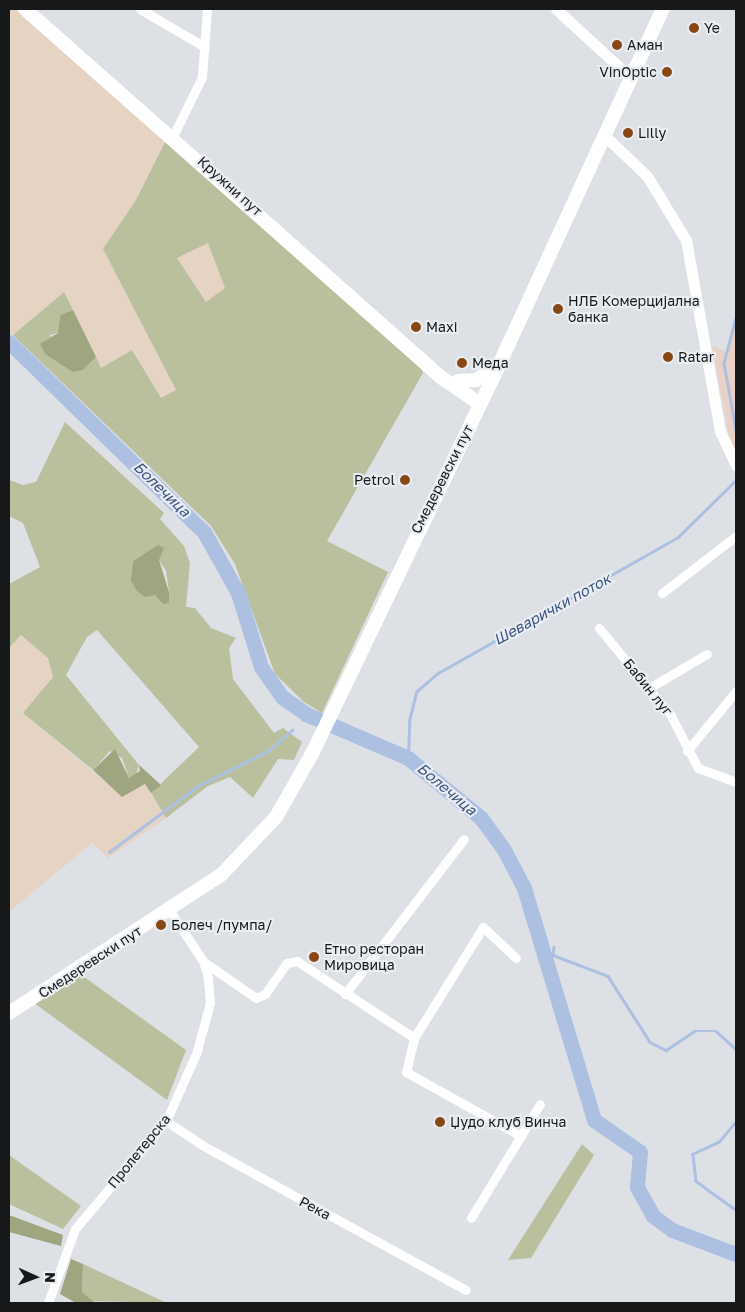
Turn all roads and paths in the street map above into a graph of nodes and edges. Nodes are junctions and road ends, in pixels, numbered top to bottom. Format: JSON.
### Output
{"nodes":[{"id":1,"x":25,"y":9,"type":"edge"},
{"id":2,"x":140,"y":9,"type":"edge"},
{"id":3,"x":207,"y":9,"type":"edge"},
{"id":4,"x":556,"y":9,"type":"edge"},
{"id":5,"x":663,"y":9,"type":"edge"},
{"id":6,"x":205,"y":47,"type":"junction"},
{"id":7,"x":632,"y":78,"type":"junction"},
{"id":8,"x":603,"y":134,"type":"junction"},
{"id":9,"x":173,"y":136,"type":"junction"},
{"id":10,"x":499,"y":365,"type":"junction"},
{"id":11,"x":458,"y":386,"type":"junction"},
{"id":12,"x":482,"y":401,"type":"junction"},
{"id":13,"x":470,"y":425,"type":"junction"},
{"id":14,"x":736,"y":465,"type":"edge"},
{"id":15,"x":736,"y":536,"type":"edge"},
{"id":16,"x":662,"y":593,"type":"dead end"},
{"id":17,"x":599,"y":628,"type":"dead end"},
{"id":18,"x":707,"y":654,"type":"dead end"},
{"id":19,"x":649,"y":688,"type":"junction"},
{"id":20,"x":736,"y":691,"type":"edge"},
{"id":21,"x":687,"y":752,"type":"junction"},
{"id":22,"x":736,"y":782,"type":"edge"},
{"id":23,"x":464,"y":839,"type":"dead end"},
{"id":24,"x":170,"y":911,"type":"junction"},
{"id":25,"x":516,"y":958,"type":"dead end"},
{"id":26,"x":203,"y":961,"type":"junction"},
{"id":27,"x":345,"y":994,"type":"junction"},
{"id":28,"x":9,"y":1013,"type":"edge"},
{"id":29,"x":414,"y":1038,"type":"junction"},
{"id":30,"x":540,"y":1104,"type":"dead end"},
{"id":31,"x":166,"y":1121,"type":"junction"},
{"id":32,"x":521,"y":1136,"type":"junction"},
{"id":33,"x":471,"y":1218,"type":"dead end"},
{"id":34,"x":466,"y":1290,"type":"dead end"},
{"id":35,"x":48,"y":1303,"type":"edge"}],
"edges":[{"from":1,"to":9,"type":"main road","name":"Кружни пут"},
{"from":2,"to":6,"type":"street"},
{"from":3,"to":6,"type":"street"},
{"from":4,"to":7,"type":"street"},
{"from":5,"to":7,"type":"main road","name":"Смедеревски пут"},
{"from":6,"to":9,"type":"street"},
{"from":7,"to":8,"type":"main road","name":"Смедеревски пут"},
{"from":8,"to":10,"type":"main road","name":"Смедеревски пут"},
{"from":8,"to":14,"type":"street"},
{"from":9,"to":11,"type":"main road","name":"Кружни пут"},
{"from":10,"to":11,"type":"main road"},
{"from":10,"to":12,"type":"main road","name":"Смедеревски пут"},
{"from":11,"to":12,"type":"main road","name":"Кружни пут"},
{"from":11,"to":13,"type":"main road"},
{"from":12,"to":13,"type":"main road","name":"Смедеревски пут"},
{"from":13,"to":24,"type":"main road","name":"Смедеревски пут"},
{"from":15,"to":16,"type":"street"},
{"from":17,"to":19,"type":"street","name":"Бабин луг"},
{"from":18,"to":19,"type":"street"},
{"from":19,"to":21,"type":"street","name":"Бабин луг"},
{"from":20,"to":21,"type":"street"},
{"from":21,"to":22,"type":"street","name":"Бабин луг"},
{"from":23,"to":27,"type":"street"},
{"from":24,"to":26,"type":"street"},
{"from":24,"to":28,"type":"main road","name":"Смедеревски пут"},
{"from":25,"to":29,"type":"street"},
{"from":26,"to":27,"type":"street"},
{"from":26,"to":31,"type":"street","name":"Пролетерска"},
{"from":27,"to":29,"type":"street"},
{"from":29,"to":32,"type":"street"},
{"from":30,"to":32,"type":"street"},
{"from":31,"to":34,"type":"street","name":"Река"},
{"from":31,"to":35,"type":"street","name":"Пролетерска"},
{"from":32,"to":33,"type":"street"}]}
